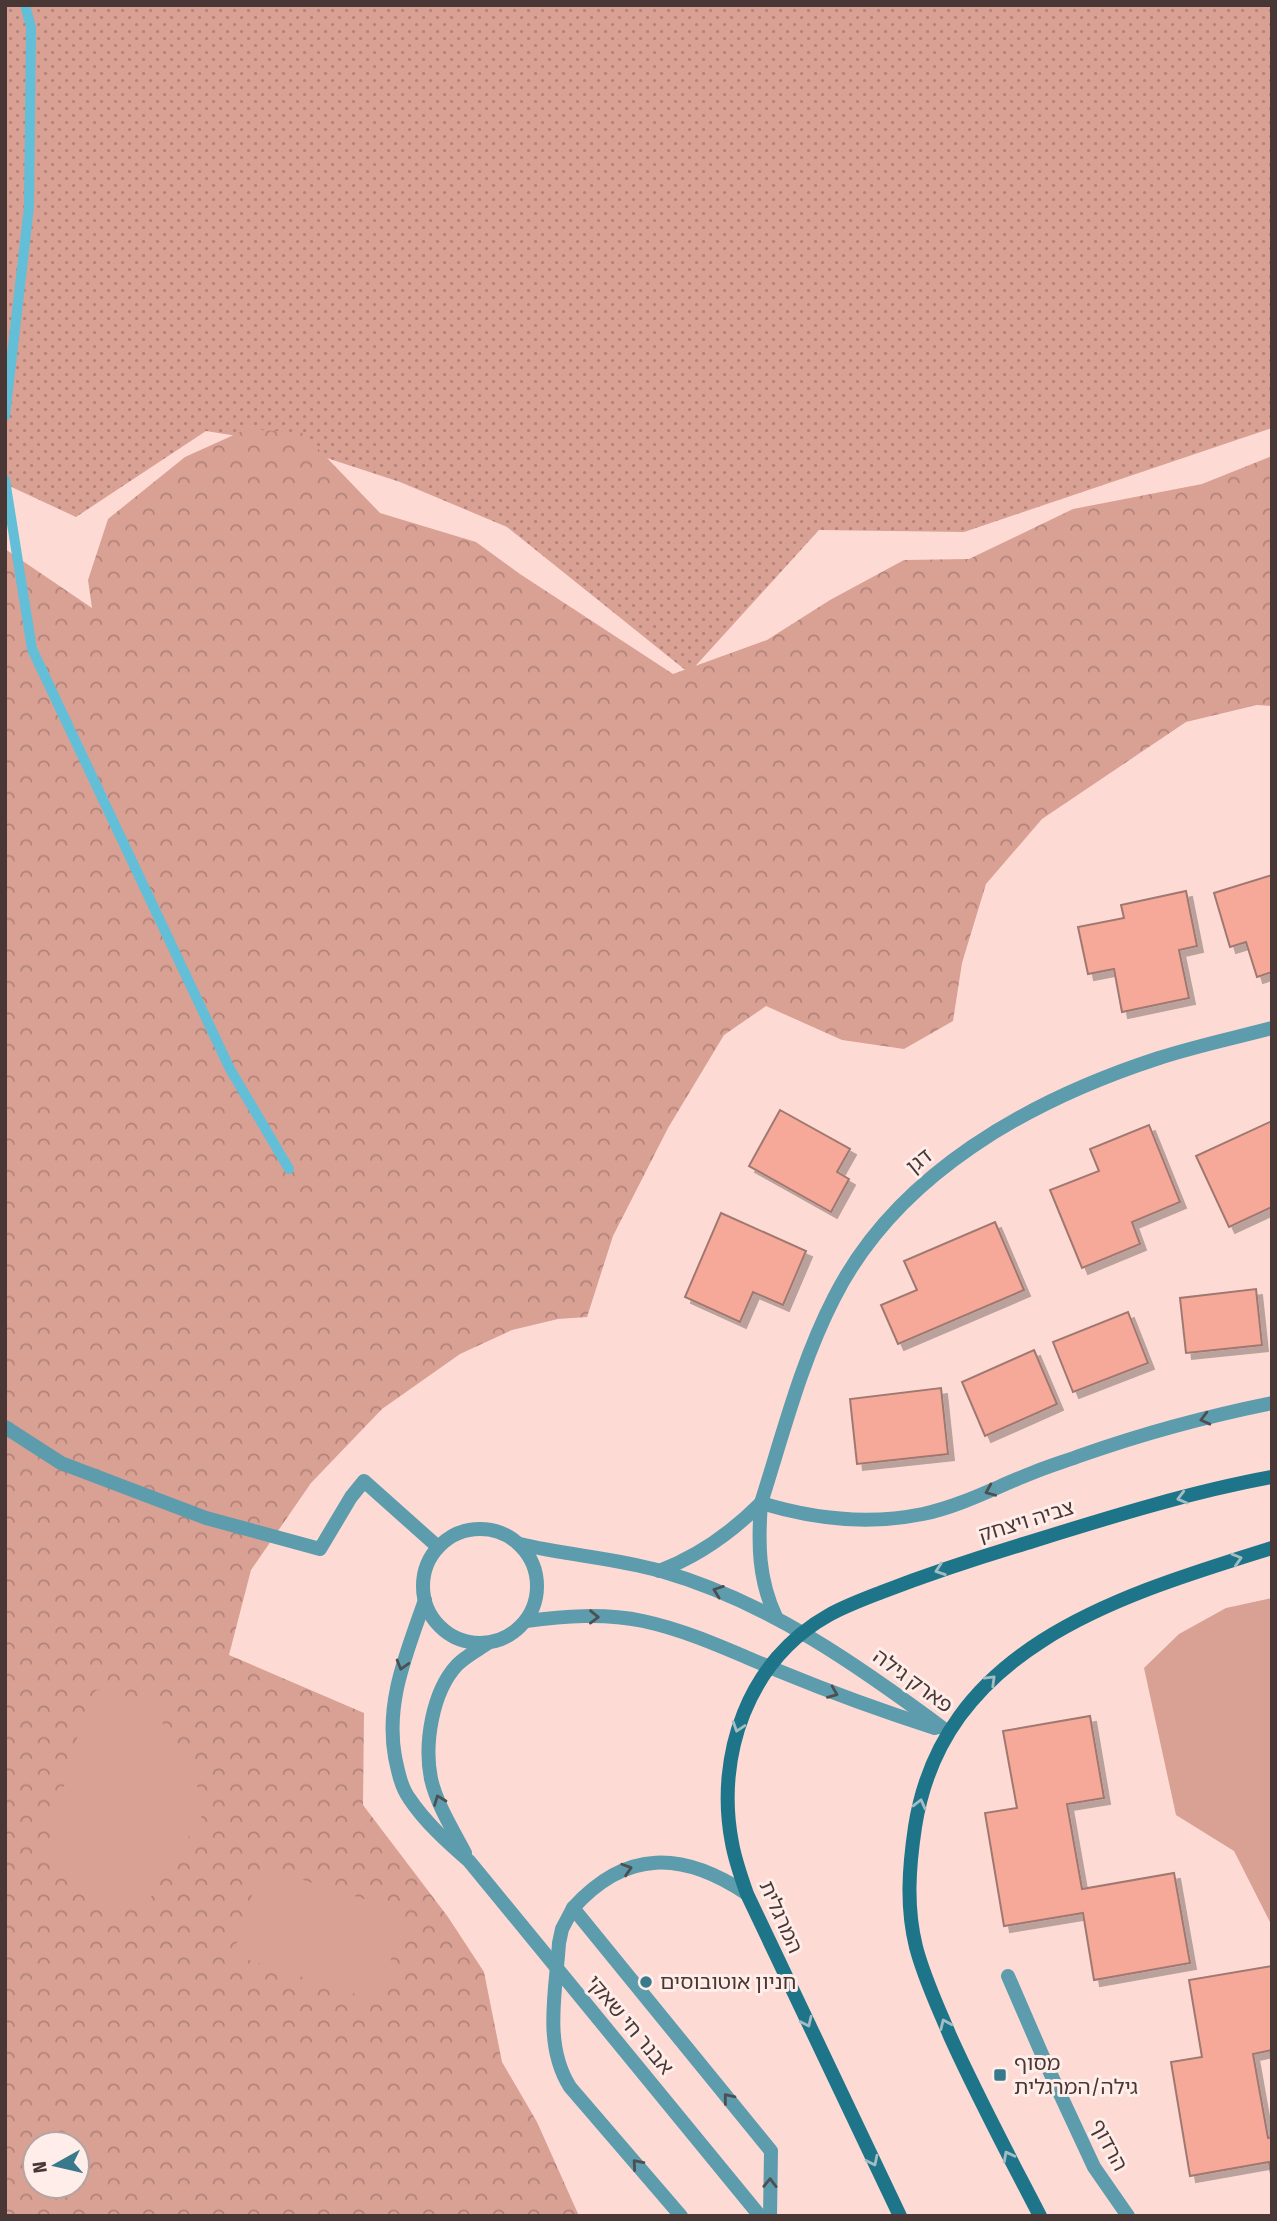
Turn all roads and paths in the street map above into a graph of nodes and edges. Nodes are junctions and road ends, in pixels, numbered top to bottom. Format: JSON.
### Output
{"nodes":[{"id":1,"x":1272,"y":1028,"type":"edge"},
{"id":2,"x":1272,"y":1403,"type":"edge"},
{"id":3,"x":5,"y":1427,"type":"edge"},
{"id":4,"x":1272,"y":1477,"type":"edge"},
{"id":5,"x":761,"y":1503,"type":"junction"},
{"id":6,"x":520,"y":1544,"type":"junction"},
{"id":7,"x":438,"y":1547,"type":"junction"},
{"id":8,"x":1272,"y":1548,"type":"edge"},
{"id":9,"x":659,"y":1571,"type":"junction"},
{"id":10,"x":425,"y":1600,"type":"junction"},
{"id":11,"x":776,"y":1617,"type":"junction"},
{"id":12,"x":526,"y":1621,"type":"junction"},
{"id":13,"x":803,"y":1633,"type":"junction"},
{"id":14,"x":488,"y":1643,"type":"junction"},
{"id":15,"x":769,"y":1667,"type":"junction"},
{"id":16,"x":948,"y":1732,"type":"junction"},
{"id":17,"x":468,"y":1861,"type":"junction"},
{"id":18,"x":747,"y":1894,"type":"junction"},
{"id":19,"x":573,"y":1908,"type":"junction"},
{"id":20,"x":1008,"y":1976,"type":"dead end"},
{"id":21,"x":681,"y":2216,"type":"edge"},
{"id":22,"x":760,"y":2216,"type":"edge"},
{"id":23,"x":770,"y":2216,"type":"edge"},
{"id":24,"x":900,"y":2216,"type":"edge"},
{"id":25,"x":1040,"y":2216,"type":"edge"},
{"id":26,"x":1128,"y":2216,"type":"edge"}],
"edges":[{"from":1,"to":5,"type":"street","name":"דגן"},
{"from":2,"to":5,"type":"street","one_way":true},
{"from":3,"to":7,"type":"street"},
{"from":4,"to":13,"type":"street","name":"צביה ויצחק","one_way":true},
{"from":5,"to":9,"type":"street","name":"דגן"},
{"from":5,"to":11,"type":"street","name":"דגן"},
{"from":6,"to":7,"type":"street"},
{"from":6,"to":9,"type":"street","name":"פארק גילה"},
{"from":6,"to":12,"type":"street"},
{"from":7,"to":10,"type":"street"},
{"from":16,"to":8,"type":"street","one_way":true},
{"from":11,"to":9,"type":"street","name":"פארק גילה","one_way":true},
{"from":10,"to":14,"type":"street"},
{"from":10,"to":17,"type":"street","name":"אבנר חי שאקי","one_way":true},
{"from":11,"to":13,"type":"street","name":"פארק גילה"},
{"from":12,"to":14,"type":"street"},
{"from":12,"to":15,"type":"street","name":"פארק גילה","one_way":true},
{"from":13,"to":15,"type":"street","name":"המרגלית"},
{"from":13,"to":16,"type":"street","name":"פארק גילה"},
{"from":17,"to":14,"type":"street","name":"אבנר חי שאקי","one_way":true},
{"from":15,"to":16,"type":"street","name":"פארק גילה","one_way":true},
{"from":15,"to":18,"type":"street","name":"המרגלית","one_way":true},
{"from":25,"to":16,"type":"street","one_way":true},
{"from":17,"to":22,"type":"street","name":"אבנר חי שאקי"},
{"from":19,"to":18,"type":"street","one_way":true},
{"from":18,"to":24,"type":"street","name":"המרגלית","one_way":true},
{"from":21,"to":19,"type":"street","one_way":true,"bridge":true},
{"from":23,"to":19,"type":"street","one_way":true},
{"from":20,"to":26,"type":"street","name":"הרדוף"}]}
